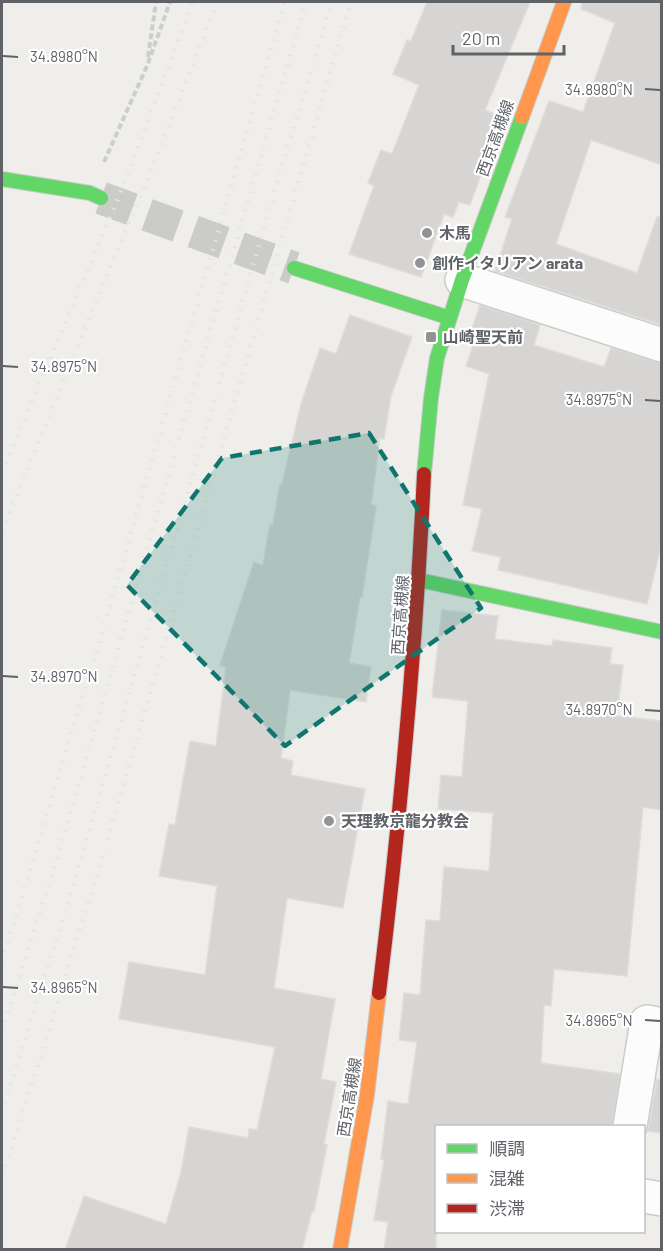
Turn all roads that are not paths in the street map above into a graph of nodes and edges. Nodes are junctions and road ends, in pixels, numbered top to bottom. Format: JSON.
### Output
{"nodes":[{"id":1,"x":564,"y":2,"type":"edge"},
{"id":2,"x":2,"y":179,"type":"edge"},
{"id":3,"x":96,"y":196,"type":"tunnel mouth"},
{"id":4,"x":294,"y":268,"type":"tunnel mouth"},
{"id":5,"x":462,"y":280,"type":"junction"},
{"id":6,"x":450,"y":318,"type":"junction"},
{"id":7,"x":662,"y":345,"type":"edge"},
{"id":8,"x":419,"y":580,"type":"junction"},
{"id":9,"x":662,"y":632,"type":"edge"},
{"id":10,"x":662,"y":1025,"type":"edge"},
{"id":11,"x":630,"y":1125,"type":"edge"},
{"id":12,"x":645,"y":1196,"type":"edge"},
{"id":13,"x":662,"y":1199,"type":"edge"},
{"id":14,"x":340,"y":1250,"type":"edge"}],
"edges":[{"from":1,"to":5,"type":"main road","name":"西京高槻線"},
{"from":2,"to":3,"type":"main road"},
{"from":4,"to":6,"type":"main road"},
{"from":5,"to":6,"type":"main road","name":"西京高槻線"},
{"from":5,"to":7,"type":"street"},
{"from":6,"to":8,"type":"main road","name":"西京高槻線"},
{"from":8,"to":9,"type":"main road"},
{"from":8,"to":14,"type":"main road","name":"西京高槻線"},
{"from":10,"to":11,"type":"street"},
{"from":12,"to":13,"type":"street"}]}
